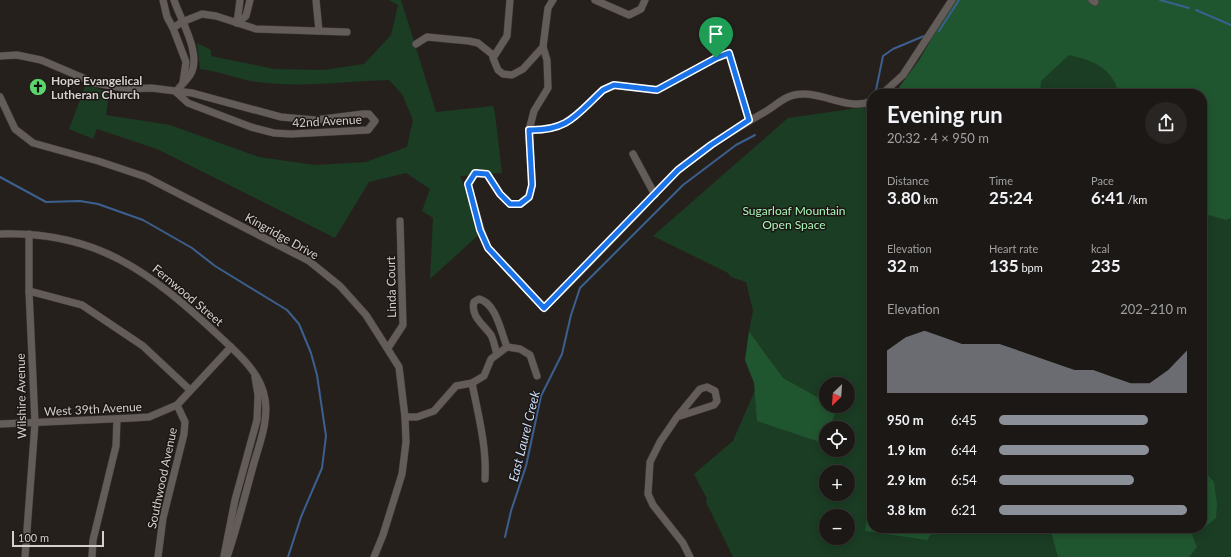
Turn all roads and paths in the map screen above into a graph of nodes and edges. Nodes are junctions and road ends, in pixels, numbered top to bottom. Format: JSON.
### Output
{"nodes":[{"id":1,"x":163,"y":0,"type":"edge"},
{"id":2,"x":174,"y":0,"type":"edge"},
{"id":3,"x":240,"y":0,"type":"edge"},
{"id":4,"x":250,"y":0,"type":"edge"},
{"id":5,"x":316,"y":0,"type":"edge"},
{"id":6,"x":510,"y":0,"type":"edge"},
{"id":7,"x":553,"y":0,"type":"edge"},
{"id":8,"x":594,"y":0,"type":"edge"},
{"id":9,"x":645,"y":0,"type":"edge"},
{"id":10,"x":952,"y":0,"type":"edge"},
{"id":11,"x":182,"y":22,"type":"junction"},
{"id":12,"x":237,"y":23,"type":"junction"},
{"id":13,"x":173,"y":28,"type":"junction"},
{"id":14,"x":319,"y":32,"type":"junction"},
{"id":15,"x":347,"y":32,"type":"dead end"},
{"id":16,"x":416,"y":44,"type":"dead end"},
{"id":17,"x":542,"y":47,"type":"junction"},
{"id":18,"x":493,"y":55,"type":"junction"},
{"id":19,"x":0,"y":56,"type":"edge"},
{"id":20,"x":183,"y":82,"type":"junction"},
{"id":21,"x":888,"y":89,"type":"edge"},
{"id":22,"x":176,"y":92,"type":"junction"},
{"id":23,"x":0,"y":97,"type":"edge"},
{"id":24,"x":867,"y":104,"type":"edge"},
{"id":25,"x":749,"y":120,"type":"junction"},
{"id":26,"x":529,"y":130,"type":"junction"},
{"id":27,"x":633,"y":154,"type":"dead end"},
{"id":28,"x":655,"y":195,"type":"junction"},
{"id":29,"x":400,"y":221,"type":"dead end"},
{"id":30,"x":0,"y":234,"type":"edge"},
{"id":31,"x":29,"y":234,"type":"junction"},
{"id":32,"x":29,"y":291,"type":"junction"},
{"id":33,"x":231,"y":347,"type":"junction"},
{"id":34,"x":507,"y":347,"type":"junction"},
{"id":35,"x":388,"y":348,"type":"junction"},
{"id":36,"x":496,"y":354,"type":"junction"},
{"id":37,"x":255,"y":375,"type":"junction"},
{"id":38,"x":537,"y":376,"type":"dead end"},
{"id":39,"x":472,"y":383,"type":"junction"},
{"id":40,"x":190,"y":390,"type":"junction"},
{"id":41,"x":177,"y":405,"type":"junction"},
{"id":42,"x":405,"y":417,"type":"junction"},
{"id":43,"x":677,"y":417,"type":"junction"},
{"id":44,"x":118,"y":419,"type":"junction"},
{"id":45,"x":35,"y":422,"type":"junction"},
{"id":46,"x":0,"y":424,"type":"edge"},
{"id":47,"x":485,"y":479,"type":"dead end"},
{"id":48,"x":25,"y":557,"type":"edge"},
{"id":49,"x":92,"y":557,"type":"edge"},
{"id":50,"x":158,"y":557,"type":"edge"},
{"id":51,"x":224,"y":557,"type":"edge"},
{"id":52,"x":227,"y":557,"type":"edge"},
{"id":53,"x":374,"y":557,"type":"edge"},
{"id":54,"x":690,"y":557,"type":"edge"}],
"edges":[{"from":1,"to":13,"type":"street"},
{"from":2,"to":11,"type":"street"},
{"from":3,"to":12,"type":"street"},
{"from":4,"to":12,"type":"street"},
{"from":5,"to":14,"type":"street"},
{"from":6,"to":18,"type":"street"},
{"from":7,"to":17,"type":"street"},
{"from":8,"to":9,"type":"street"},
{"from":10,"to":21,"type":"street"},
{"from":11,"to":12,"type":"street"},
{"from":11,"to":13,"type":"street"},
{"from":11,"to":20,"type":"street"},
{"from":12,"to":14,"type":"street"},
{"from":13,"to":20,"type":"street"},
{"from":14,"to":15,"type":"street"},
{"from":16,"to":18,"type":"street"},
{"from":17,"to":18,"type":"street"},
{"from":17,"to":26,"type":"street"},
{"from":19,"to":22,"type":"street","name":"42nd Avenue"},
{"from":20,"to":22,"type":"street"},
{"from":22,"to":22,"type":"street","name":"42nd Avenue"},
{"from":23,"to":35,"type":"street","name":"Kingridge Drive"},
{"from":24,"to":25,"type":"street"},
{"from":25,"to":26,"type":"street"},
{"from":25,"to":28,"type":"street"},
{"from":26,"to":28,"type":"street"},
{"from":27,"to":28,"type":"street"},
{"from":29,"to":35,"type":"street","name":"Linda Court"},
{"from":30,"to":31,"type":"street","name":"Fernwood Street"},
{"from":31,"to":32,"type":"street","name":"Wilshire Avenue"},
{"from":31,"to":33,"type":"street","name":"Fernwood Street"},
{"from":32,"to":40,"type":"street"},
{"from":32,"to":45,"type":"street","name":"Wilshire Avenue"},
{"from":33,"to":37,"type":"street","name":"Fernwood Street"},
{"from":33,"to":40,"type":"street","name":"West 39th Avenue"},
{"from":34,"to":36,"type":"street"},
{"from":34,"to":36,"type":"street"},
{"from":34,"to":38,"type":"street"},
{"from":35,"to":42,"type":"street","name":"Kingridge Drive"},
{"from":36,"to":39,"type":"street"},
{"from":37,"to":51,"type":"street","name":"Fernwood Street"},
{"from":37,"to":52,"type":"street","name":"Fernwood Street"},
{"from":39,"to":42,"type":"street"},
{"from":39,"to":47,"type":"street"},
{"from":40,"to":41,"type":"street","name":"West 39th Avenue"},
{"from":41,"to":44,"type":"street","name":"West 39th Avenue"},
{"from":41,"to":50,"type":"street","name":"Southwood Avenue"},
{"from":42,"to":53,"type":"street","name":"Kingridge Drive"},
{"from":43,"to":43,"type":"street"},
{"from":43,"to":54,"type":"street"},
{"from":44,"to":45,"type":"street","name":"West 39th Avenue"},
{"from":44,"to":49,"type":"street"},
{"from":45,"to":46,"type":"street","name":"West 39th Avenue"},
{"from":45,"to":48,"type":"street","name":"Wilshire Avenue"}]}
